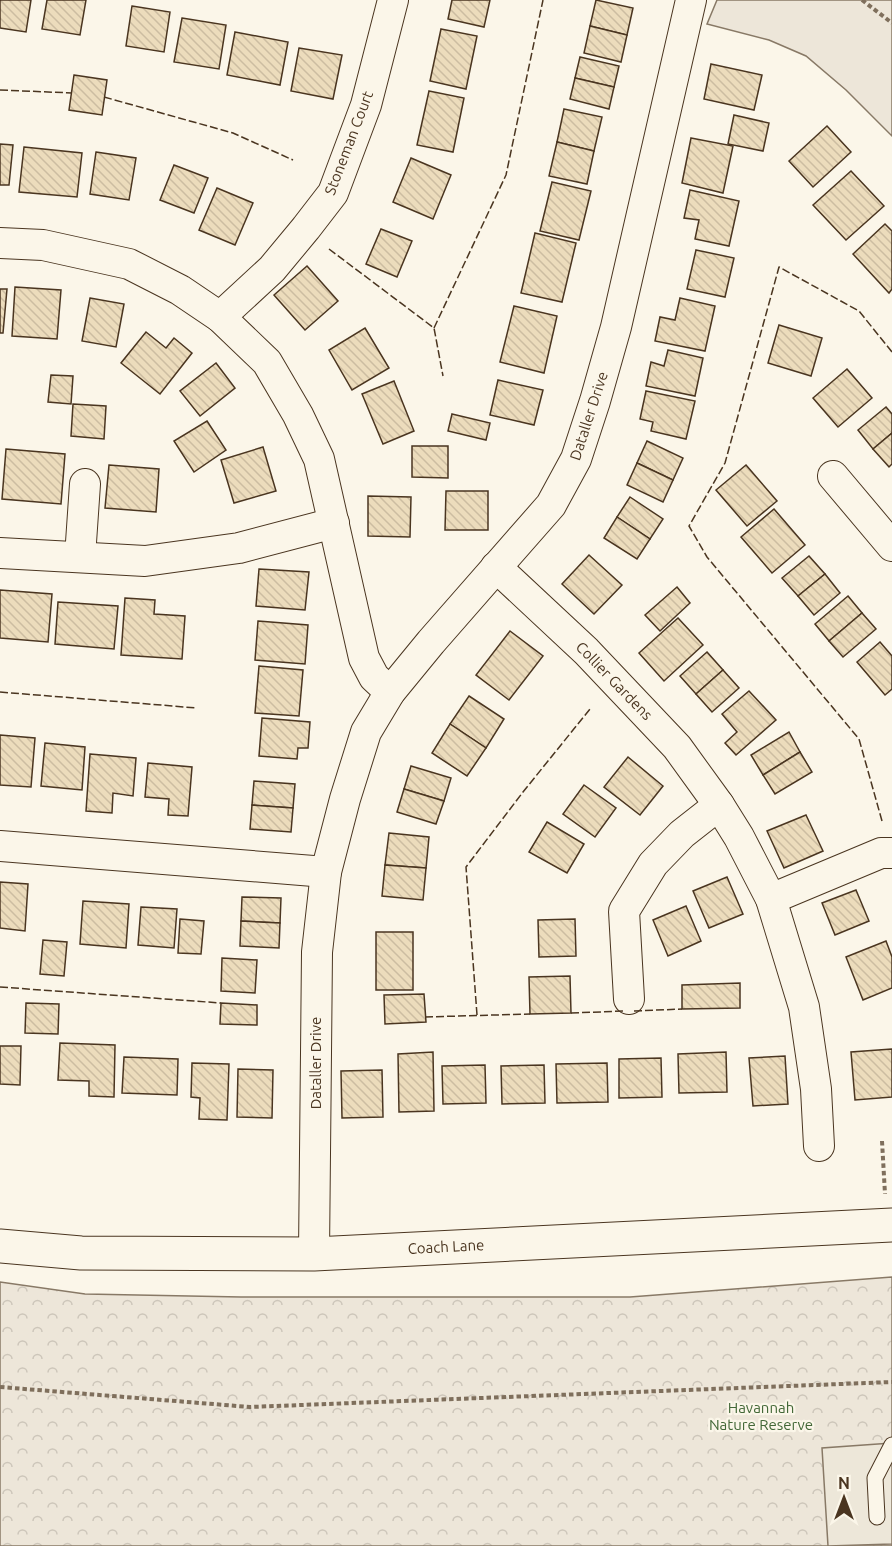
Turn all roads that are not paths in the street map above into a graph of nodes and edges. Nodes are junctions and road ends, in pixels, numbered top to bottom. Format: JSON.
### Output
{"nodes":[{"id":1,"x":691,"y":0,"type":"edge"},
{"id":2,"x":388,"y":1,"type":"edge"},
{"id":3,"x":0,"y":243,"type":"edge"},
{"id":4,"x":220,"y":317,"type":"junction"},
{"id":5,"x":833,"y":476,"type":"dead end"},
{"id":6,"x":85,"y":484,"type":"dead end"},
{"id":7,"x":334,"y":523,"type":"junction"},
{"id":8,"x":892,"y":546,"type":"edge"},
{"id":9,"x":0,"y":553,"type":"edge"},
{"id":10,"x":80,"y":557,"type":"junction"},
{"id":11,"x":496,"y":567,"type":"junction"},
{"id":12,"x":390,"y":692,"type":"junction"},
{"id":13,"x":719,"y":805,"type":"junction"},
{"id":14,"x":0,"y":846,"type":"edge"},
{"id":15,"x":892,"y":853,"type":"edge"},
{"id":16,"x":326,"y":872,"type":"junction"},
{"id":17,"x":771,"y":900,"type":"junction"},
{"id":18,"x":628,"y":999,"type":"dead end"},
{"id":19,"x":819,"y":1146,"type":"dead end"},
{"id":20,"x":890,"y":1225,"type":"edge"},
{"id":21,"x":0,"y":1245,"type":"edge"},
{"id":22,"x":314,"y":1254,"type":"junction"},
{"id":23,"x":892,"y":1445,"type":"edge"},
{"id":24,"x":877,"y":1517,"type":"dead end"}],
"edges":[{"from":1,"to":11,"type":"street","name":"Dataller Drive"},
{"from":2,"to":4,"type":"street","name":"Stoneman Court"},
{"from":3,"to":4,"type":"street"},
{"from":4,"to":7,"type":"street"},
{"from":5,"to":8,"type":"street"},
{"from":6,"to":10,"type":"street"},
{"from":7,"to":10,"type":"street"},
{"from":7,"to":12,"type":"street"},
{"from":9,"to":10,"type":"street"},
{"from":11,"to":12,"type":"street","name":"Dataller Drive"},
{"from":11,"to":13,"type":"street","name":"Collier Gardens"},
{"from":12,"to":16,"type":"street","name":"Dataller Drive"},
{"from":13,"to":17,"type":"street","name":"Collier Gardens"},
{"from":13,"to":18,"type":"street"},
{"from":14,"to":16,"type":"street"},
{"from":15,"to":17,"type":"street"},
{"from":16,"to":22,"type":"street","name":"Dataller Drive"},
{"from":17,"to":19,"type":"street","name":"Collier Gardens"},
{"from":20,"to":22,"type":"street","name":"Coach Lane"},
{"from":21,"to":22,"type":"street","name":"Coach Lane"},
{"from":23,"to":24,"type":"lane"}]}
